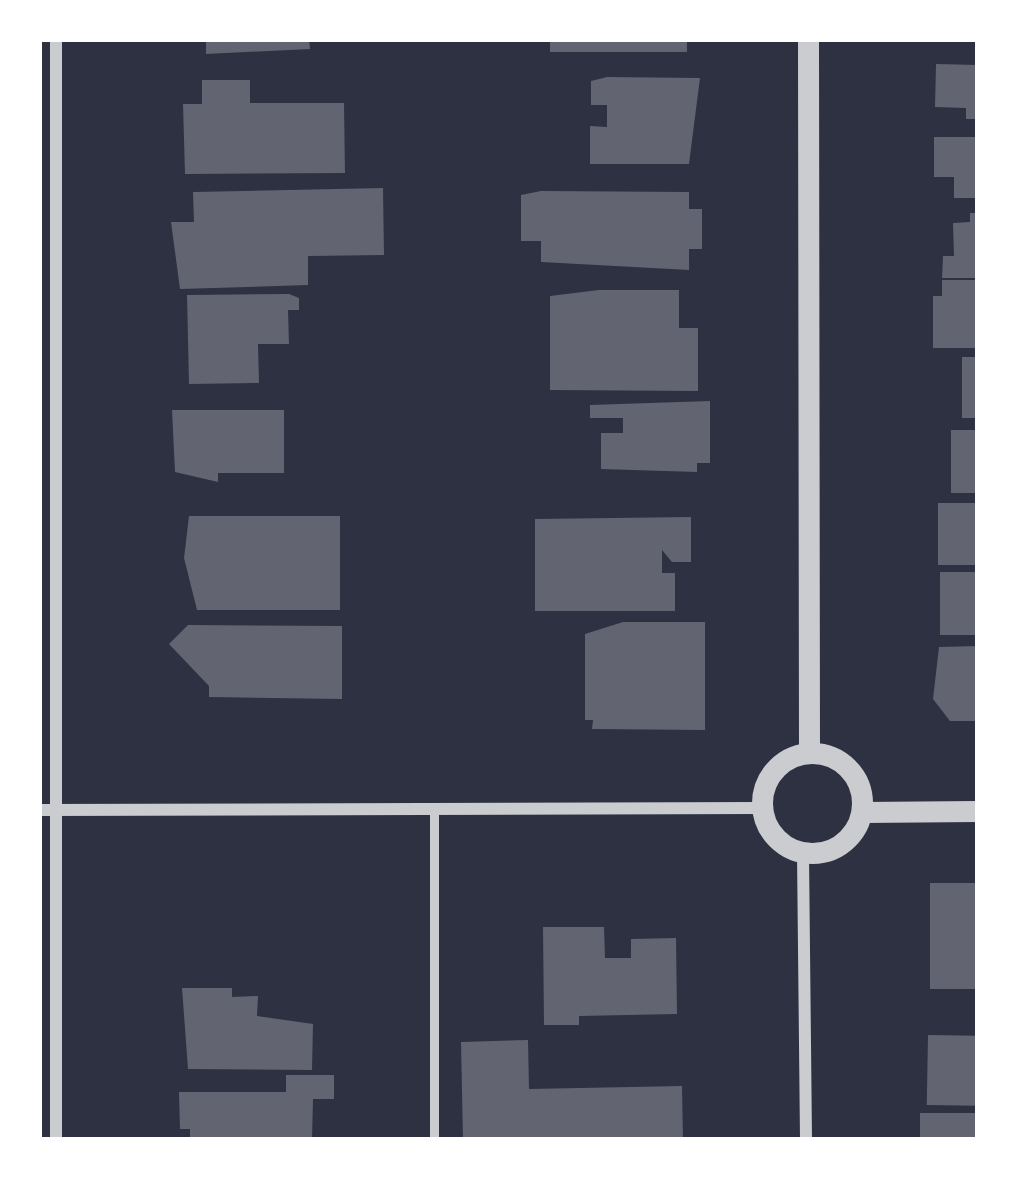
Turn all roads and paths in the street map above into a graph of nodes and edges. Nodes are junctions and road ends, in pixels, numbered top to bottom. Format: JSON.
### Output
{"nodes":[{"id":1,"x":56,"y":39,"type":"edge"},
{"id":2,"x":808,"y":39,"type":"edge"},
{"id":3,"x":809,"y":753,"type":"junction"},
{"id":4,"x":434,"y":808,"type":"junction"},
{"id":5,"x":761,"y":808,"type":"junction"},
{"id":6,"x":39,"y":810,"type":"edge"},
{"id":7,"x":56,"y":810,"type":"junction"},
{"id":8,"x":978,"y":811,"type":"edge"},
{"id":9,"x":862,"y":812,"type":"junction"},
{"id":10,"x":803,"y":853,"type":"junction"},
{"id":11,"x":56,"y":1140,"type":"edge"},
{"id":12,"x":434,"y":1140,"type":"edge"},
{"id":13,"x":806,"y":1140,"type":"edge"}],
"edges":[{"from":1,"to":7,"type":"street"},
{"from":2,"to":3,"type":"street"},
{"from":3,"to":5,"type":"street"},
{"from":3,"to":9,"type":"street"},
{"from":4,"to":5,"type":"street"},
{"from":4,"to":7,"type":"street"},
{"from":4,"to":12,"type":"lane"},
{"from":5,"to":10,"type":"street"},
{"from":6,"to":7,"type":"street"},
{"from":7,"to":11,"type":"street"},
{"from":8,"to":9,"type":"street"},
{"from":9,"to":10,"type":"street"},
{"from":10,"to":13,"type":"street"}]}
